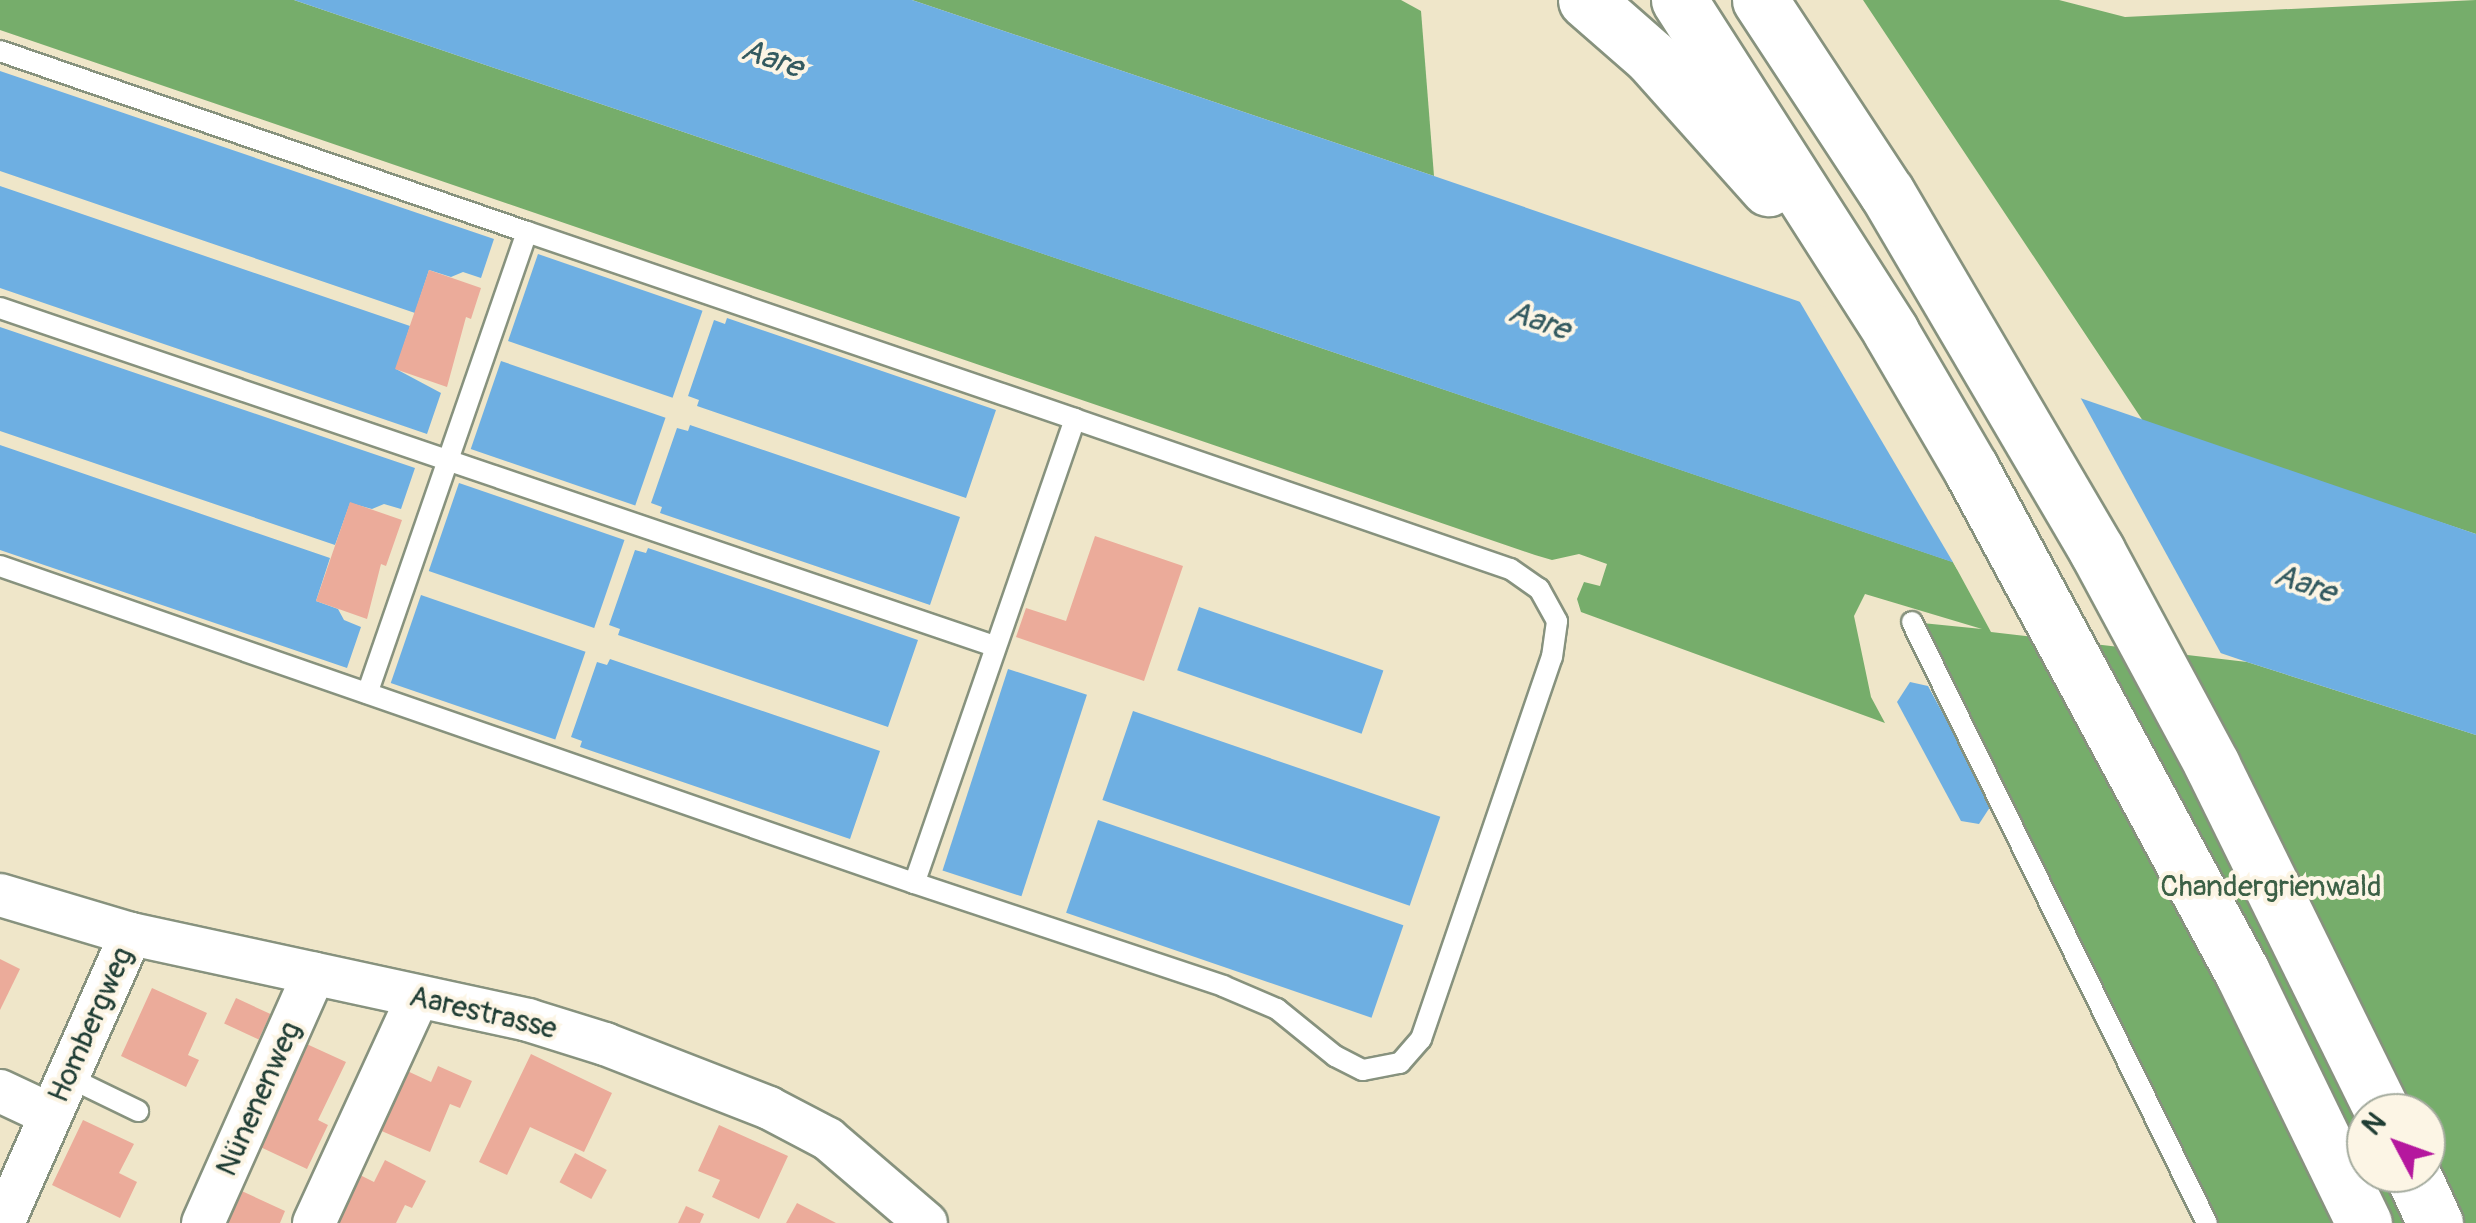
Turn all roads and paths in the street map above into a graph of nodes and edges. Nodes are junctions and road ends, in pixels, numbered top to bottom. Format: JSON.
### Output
{"nodes":[{"id":1,"x":1586,"y":0,"type":"edge"},
{"id":2,"x":1678,"y":0,"type":"edge"},
{"id":3,"x":1760,"y":0,"type":"edge"},
{"id":4,"x":0,"y":51,"type":"edge"},
{"id":5,"x":527,"y":232,"type":"junction"},
{"id":6,"x":0,"y":308,"type":"edge"},
{"id":7,"x":1890,"y":332,"type":"junction"},
{"id":8,"x":1075,"y":419,"type":"junction"},
{"id":9,"x":446,"y":460,"type":"junction"},
{"id":10,"x":0,"y":566,"type":"edge"},
{"id":11,"x":1912,"y":622,"type":"dead end"},
{"id":12,"x":994,"y":646,"type":"junction"},
{"id":13,"x":367,"y":693,"type":"junction"},
{"id":14,"x":914,"y":883,"type":"junction"},
{"id":15,"x":0,"y":895,"type":"edge"},
{"id":16,"x":131,"y":934,"type":"junction"},
{"id":17,"x":314,"y":974,"type":"junction"},
{"id":18,"x":418,"y":997,"type":"junction"},
{"id":19,"x":0,"y":1091,"type":"edge"},
{"id":20,"x":2373,"y":1093,"type":"edge"},
{"id":21,"x":59,"y":1096,"type":"junction"},
{"id":22,"x":138,"y":1111,"type":"dead end"},
{"id":23,"x":2421,"y":1193,"type":"edge"},
{"id":24,"x":3,"y":1223,"type":"edge"},
{"id":25,"x":203,"y":1223,"type":"edge"},
{"id":26,"x":314,"y":1223,"type":"edge"},
{"id":27,"x":926,"y":1223,"type":"edge"},
{"id":28,"x":2208,"y":1223,"type":"edge"},
{"id":29,"x":2364,"y":1223,"type":"edge"},
{"id":30,"x":2435,"y":1223,"type":"edge"}],
"edges":[{"from":1,"to":7,"type":"highway"},
{"from":2,"to":7,"type":"highway"},
{"from":3,"to":20,"type":"highway"},
{"from":4,"to":5,"type":"lane"},
{"from":5,"to":8,"type":"lane"},
{"from":5,"to":9,"type":"lane"},
{"from":6,"to":9,"type":"lane"},
{"from":7,"to":29,"type":"highway"},
{"from":8,"to":12,"type":"lane"},
{"from":8,"to":14,"type":"lane"},
{"from":9,"to":12,"type":"lane"},
{"from":9,"to":13,"type":"lane"},
{"from":10,"to":13,"type":"lane"},
{"from":11,"to":28,"type":"lane"},
{"from":12,"to":14,"type":"lane"},
{"from":13,"to":14,"type":"lane"},
{"from":15,"to":16,"type":"street","name":"Aarestrasse"},
{"from":16,"to":17,"type":"street","name":"Aarestrasse"},
{"from":16,"to":21,"type":"street","name":"Hombergweg"},
{"from":17,"to":18,"type":"street","name":"Aarestrasse"},
{"from":17,"to":25,"type":"street","name":"Nünenenweg"},
{"from":18,"to":26,"type":"street"},
{"from":18,"to":27,"type":"street","name":"Aarestrasse"},
{"from":19,"to":21,"type":"street","name":"Hombergweg"},
{"from":21,"to":22,"type":"lane"},
{"from":21,"to":24,"type":"street","name":"Hombergweg"},
{"from":23,"to":30,"type":"highway"}]}
